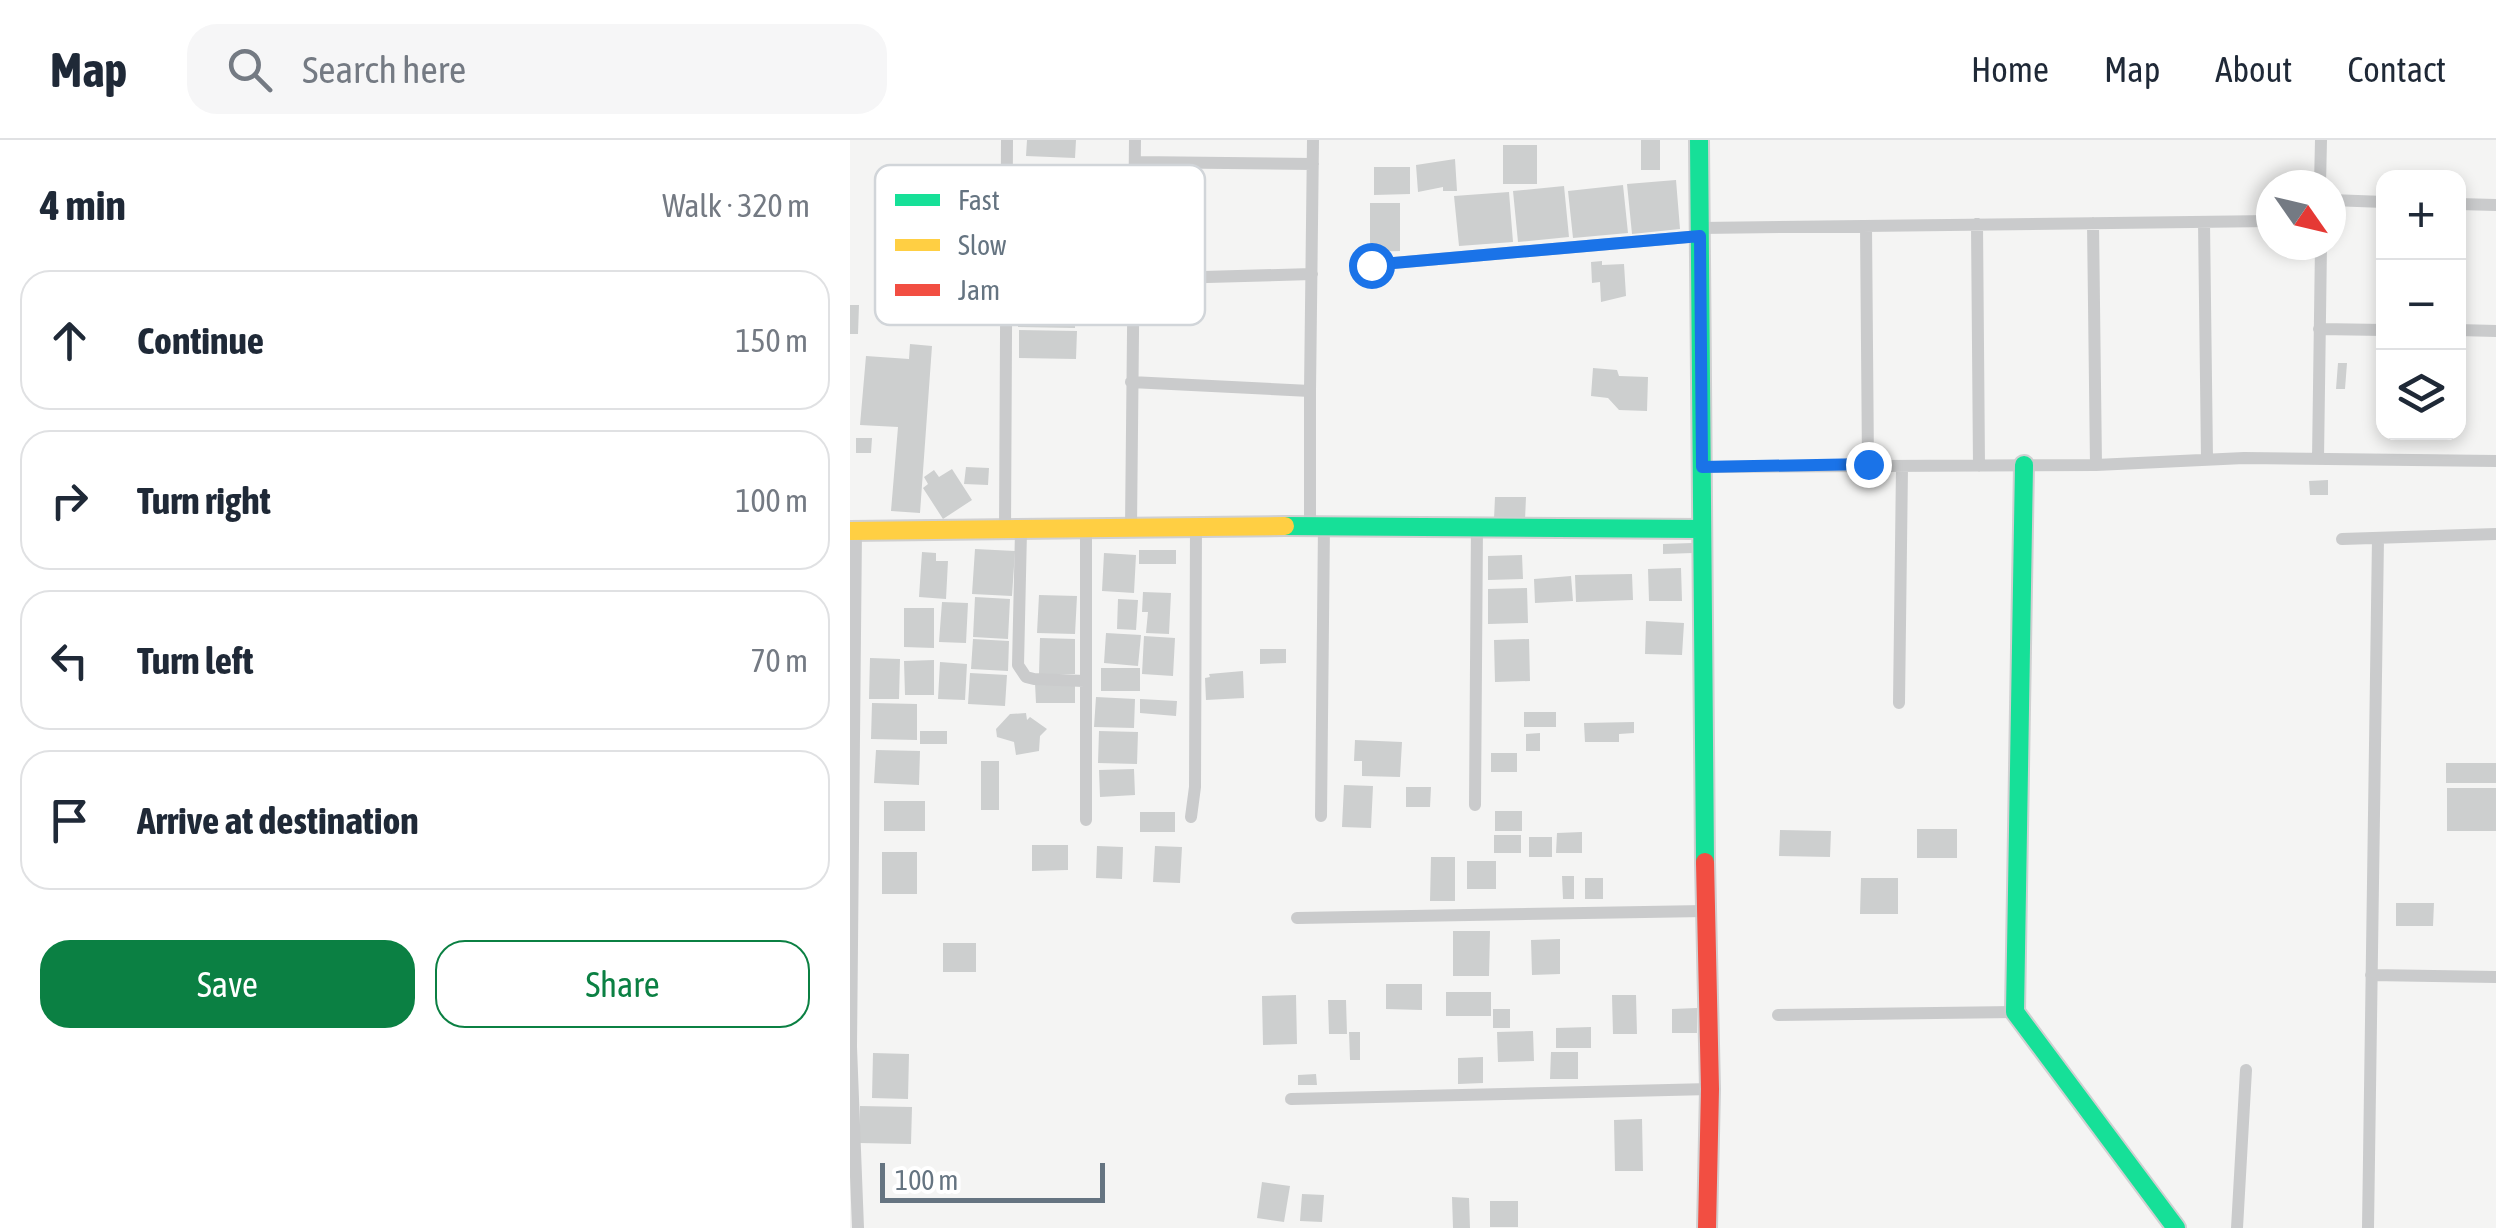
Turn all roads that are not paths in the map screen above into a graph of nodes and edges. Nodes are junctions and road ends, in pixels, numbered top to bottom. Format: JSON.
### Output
{"nodes":[{"id":1,"x":1006,"y":140,"type":"edge"},
{"id":2,"x":1135,"y":140,"type":"edge"},
{"id":3,"x":1313,"y":140,"type":"edge"},
{"id":4,"x":1699,"y":140,"type":"edge"},
{"id":5,"x":2321,"y":140,"type":"edge"},
{"id":6,"x":1134,"y":162,"type":"joint"},
{"id":7,"x":1313,"y":164,"type":"junction"},
{"id":8,"x":1006,"y":165,"type":"edge"},
{"id":9,"x":2320,"y":170,"type":"edge"},
{"id":10,"x":2346,"y":201,"type":"edge"},
{"id":11,"x":2376,"y":202,"type":"edge"},
{"id":12,"x":2466,"y":204,"type":"edge"},
{"id":13,"x":2496,"y":205,"type":"edge"},
{"id":14,"x":2256,"y":221,"type":"edge"},
{"id":15,"x":2204,"y":222,"type":"junction"},
{"id":16,"x":2093,"y":223,"type":"junction"},
{"id":17,"x":1977,"y":224,"type":"junction"},
{"id":18,"x":1866,"y":226,"type":"junction"},
{"id":19,"x":1700,"y":232,"type":"junction"},
{"id":20,"x":2320,"y":260,"type":"edge"},
{"id":21,"x":1371,"y":265,"type":"dead end"},
{"id":22,"x":1312,"y":274,"type":"junction"},
{"id":23,"x":1205,"y":278,"type":"edge"},
{"id":24,"x":1009,"y":325,"type":"edge"},
{"id":25,"x":1133,"y":325,"type":"edge"},
{"id":26,"x":2318,"y":330,"type":"junction"},
{"id":27,"x":2376,"y":330,"type":"edge"},
{"id":28,"x":2466,"y":330,"type":"edge"},
{"id":29,"x":2496,"y":331,"type":"edge"},
{"id":30,"x":1131,"y":382,"type":"junction"},
{"id":31,"x":1310,"y":391,"type":"junction"},
{"id":32,"x":2207,"y":459,"type":"junction"},
{"id":33,"x":2318,"y":459,"type":"junction"},
{"id":34,"x":2496,"y":460,"type":"edge"},
{"id":35,"x":1868,"y":464,"type":"junction"},
{"id":36,"x":2024,"y":465,"type":"junction"},
{"id":37,"x":2096,"y":465,"type":"junction"},
{"id":38,"x":1978,"y":466,"type":"junction"},
{"id":39,"x":1702,"y":467,"type":"junction"},
{"id":40,"x":1902,"y":467,"type":"junction"},
{"id":41,"x":1317,"y":525,"type":"junction"},
{"id":42,"x":1477,"y":525,"type":"junction"},
{"id":43,"x":1196,"y":526,"type":"junction"},
{"id":44,"x":1130,"y":527,"type":"junction"},
{"id":45,"x":1701,"y":528,"type":"junction"},
{"id":46,"x":1086,"y":529,"type":"junction"},
{"id":47,"x":853,"y":531,"type":"edge"},
{"id":48,"x":1013,"y":531,"type":"junction"},
{"id":49,"x":2496,"y":534,"type":"edge"},
{"id":50,"x":2378,"y":538,"type":"junction"},
{"id":51,"x":2342,"y":539,"type":"dead end"},
{"id":52,"x":1084,"y":681,"type":"junction"},
{"id":53,"x":853,"y":684,"type":"edge"},
{"id":54,"x":1899,"y":703,"type":"dead end"},
{"id":55,"x":1476,"y":806,"type":"dead end"},
{"id":56,"x":1322,"y":816,"type":"dead end"},
{"id":57,"x":1191,"y":817,"type":"dead end"},
{"id":58,"x":1086,"y":820,"type":"dead end"},
{"id":59,"x":1705,"y":911,"type":"junction"},
{"id":60,"x":1297,"y":918,"type":"dead end"},
{"id":61,"x":852,"y":923,"type":"edge"},
{"id":62,"x":2372,"y":975,"type":"junction"},
{"id":63,"x":2496,"y":977,"type":"edge"},
{"id":64,"x":2015,"y":1012,"type":"junction"},
{"id":65,"x":1778,"y":1015,"type":"dead end"},
{"id":66,"x":2246,"y":1070,"type":"dead end"},
{"id":67,"x":1710,"y":1090,"type":"junction"},
{"id":68,"x":1291,"y":1099,"type":"dead end"},
{"id":69,"x":855,"y":1223,"type":"edge"},
{"id":70,"x":1707,"y":1228,"type":"edge"},
{"id":71,"x":2176,"y":1228,"type":"edge"},
{"id":72,"x":2237,"y":1228,"type":"edge"},
{"id":73,"x":2368,"y":1228,"type":"edge"}],
"edges":[{"from":1,"to":8,"type":"street"},
{"from":2,"to":6,"type":"street"},
{"from":3,"to":7,"type":"street"},
{"from":4,"to":19,"type":"street"},
{"from":5,"to":9,"type":"street"},
{"from":6,"to":7,"type":"street"},
{"from":7,"to":22,"type":"street"},
{"from":10,"to":11,"type":"street"},
{"from":12,"to":13,"type":"street"},
{"from":14,"to":15,"type":"street"},
{"from":15,"to":16,"type":"street"},
{"from":15,"to":32,"type":"street"},
{"from":16,"to":17,"type":"street"},
{"from":16,"to":37,"type":"street"},
{"from":17,"to":18,"type":"street"},
{"from":17,"to":38,"type":"street"},
{"from":18,"to":19,"type":"street"},
{"from":18,"to":35,"type":"street"},
{"from":19,"to":21,"type":"street"},
{"from":19,"to":39,"type":"street"},
{"from":20,"to":26,"type":"street"},
{"from":22,"to":23,"type":"street"},
{"from":22,"to":31,"type":"street"},
{"from":24,"to":48,"type":"street"},
{"from":25,"to":30,"type":"street"},
{"from":26,"to":27,"type":"street"},
{"from":26,"to":33,"type":"street"},
{"from":28,"to":29,"type":"street"},
{"from":30,"to":31,"type":"street"},
{"from":30,"to":44,"type":"street"},
{"from":31,"to":41,"type":"street"},
{"from":32,"to":33,"type":"street"},
{"from":32,"to":37,"type":"street"},
{"from":33,"to":34,"type":"street"},
{"from":35,"to":39,"type":"street"},
{"from":35,"to":40,"type":"street"},
{"from":36,"to":37,"type":"street"},
{"from":36,"to":38,"type":"street"},
{"from":36,"to":64,"type":"street"},
{"from":38,"to":40,"type":"street"},
{"from":39,"to":45,"type":"street"},
{"from":40,"to":54,"type":"street"},
{"from":41,"to":42,"type":"street"},
{"from":41,"to":43,"type":"street"},
{"from":41,"to":56,"type":"street"},
{"from":42,"to":45,"type":"street"},
{"from":42,"to":55,"type":"street"},
{"from":43,"to":44,"type":"street"},
{"from":43,"to":57,"type":"street"},
{"from":44,"to":46,"type":"street"},
{"from":45,"to":59,"type":"street"},
{"from":46,"to":48,"type":"street"},
{"from":46,"to":52,"type":"street"},
{"from":47,"to":48,"type":"street"},
{"from":47,"to":53,"type":"street"},
{"from":48,"to":52,"type":"street"},
{"from":49,"to":50,"type":"street"},
{"from":50,"to":51,"type":"street"},
{"from":50,"to":62,"type":"street"},
{"from":52,"to":58,"type":"street"},
{"from":53,"to":61,"type":"street"},
{"from":59,"to":60,"type":"street"},
{"from":59,"to":67,"type":"street"},
{"from":61,"to":69,"type":"street"},
{"from":62,"to":63,"type":"street"},
{"from":62,"to":73,"type":"street"},
{"from":64,"to":65,"type":"street"},
{"from":64,"to":71,"type":"street"},
{"from":66,"to":72,"type":"street"},
{"from":67,"to":68,"type":"street"},
{"from":67,"to":70,"type":"street"}]}
